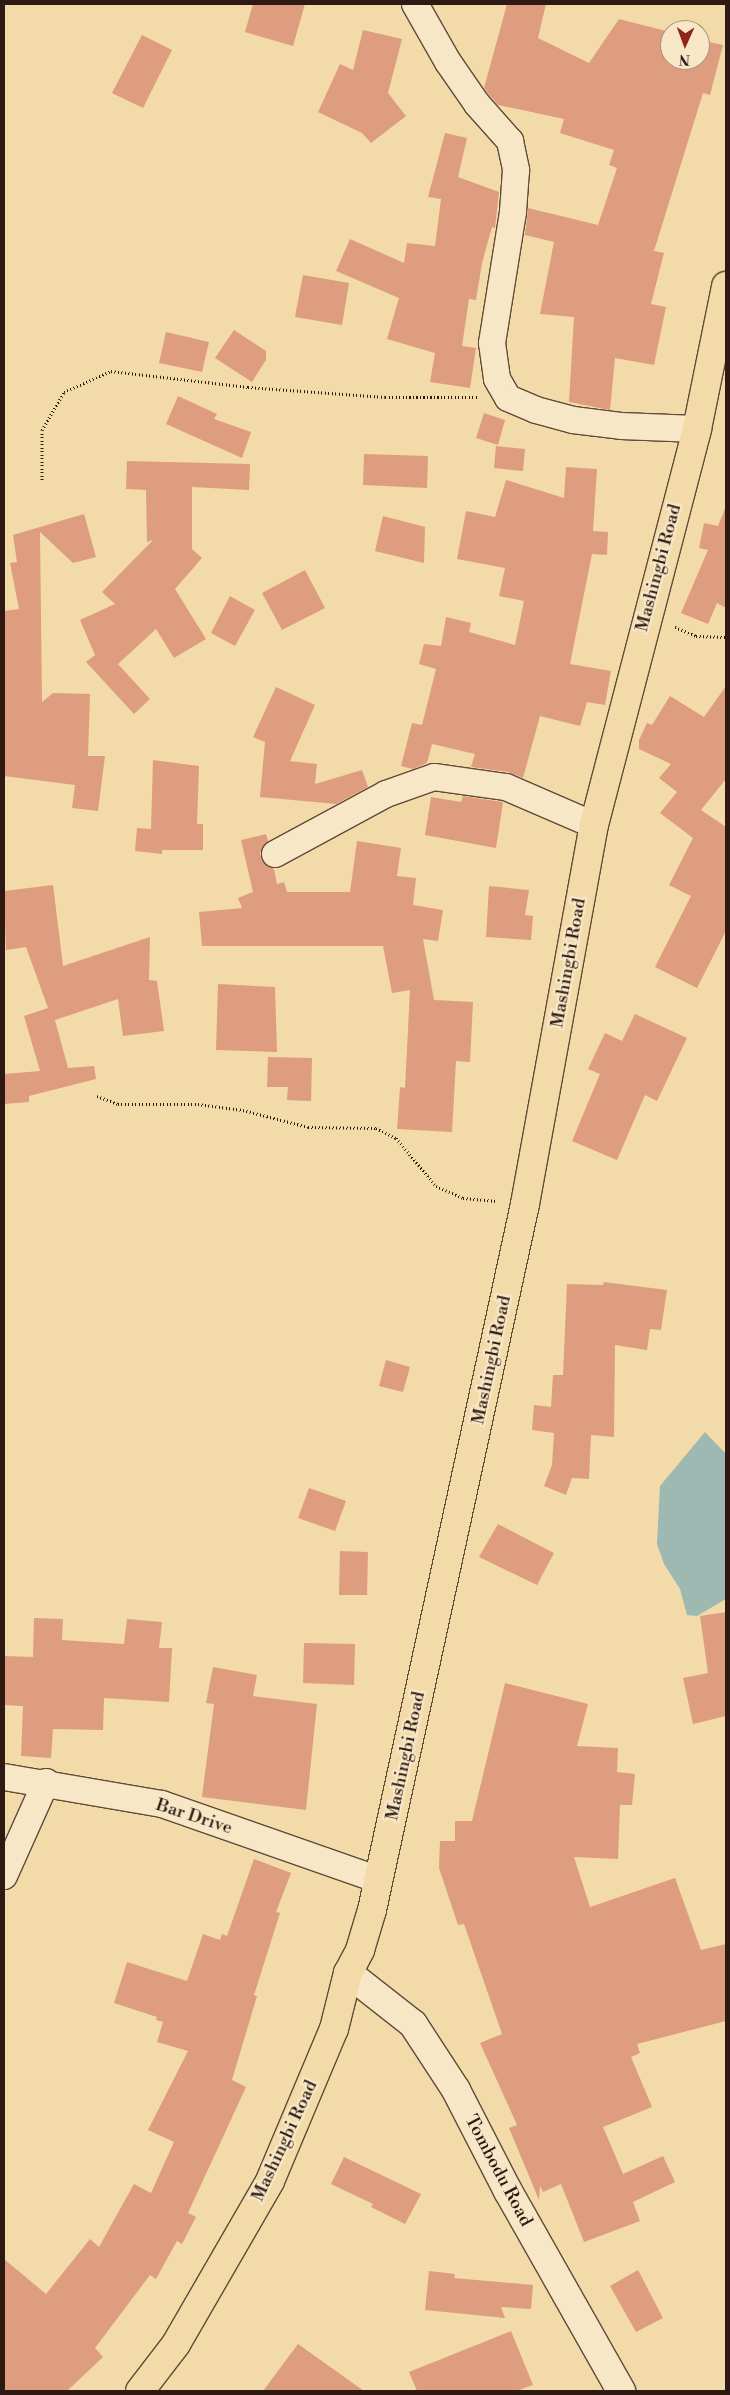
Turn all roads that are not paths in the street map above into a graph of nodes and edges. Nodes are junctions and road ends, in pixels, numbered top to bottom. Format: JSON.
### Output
{"nodes":[{"id":1,"x":415,"y":4,"type":"edge"},
{"id":2,"x":726,"y":286,"type":"edge"},
{"id":3,"x":697,"y":429,"type":"junction"},
{"id":4,"x":594,"y":825,"type":"junction"},
{"id":5,"x":274,"y":854,"type":"dead end"},
{"id":6,"x":4,"y":1776,"type":"edge"},
{"id":7,"x":46,"y":1782,"type":"junction"},
{"id":8,"x":4,"y":1876,"type":"edge"},
{"id":9,"x":379,"y":1880,"type":"junction"},
{"id":10,"x":348,"y":1972,"type":"junction"},
{"id":11,"x":140,"y":2391,"type":"edge"},
{"id":12,"x":620,"y":2391,"type":"edge"}],
"edges":[{"from":1,"to":3,"type":"street"},
{"from":2,"to":3,"type":"main road","name":"Mashingbi Road"},
{"from":3,"to":4,"type":"main road","name":"Mashingbi Road"},
{"from":4,"to":5,"type":"street"},
{"from":4,"to":9,"type":"main road","name":"Mashingbi Road"},
{"from":6,"to":7,"type":"street","name":"Bar Drive"},
{"from":7,"to":8,"type":"street"},
{"from":7,"to":9,"type":"street","name":"Bar Drive"},
{"from":9,"to":10,"type":"main road","name":"Mashingbi Road"},
{"from":10,"to":11,"type":"main road","name":"Mashingbi Road"},
{"from":10,"to":12,"type":"main road","name":"Tombodu Road"}]}
